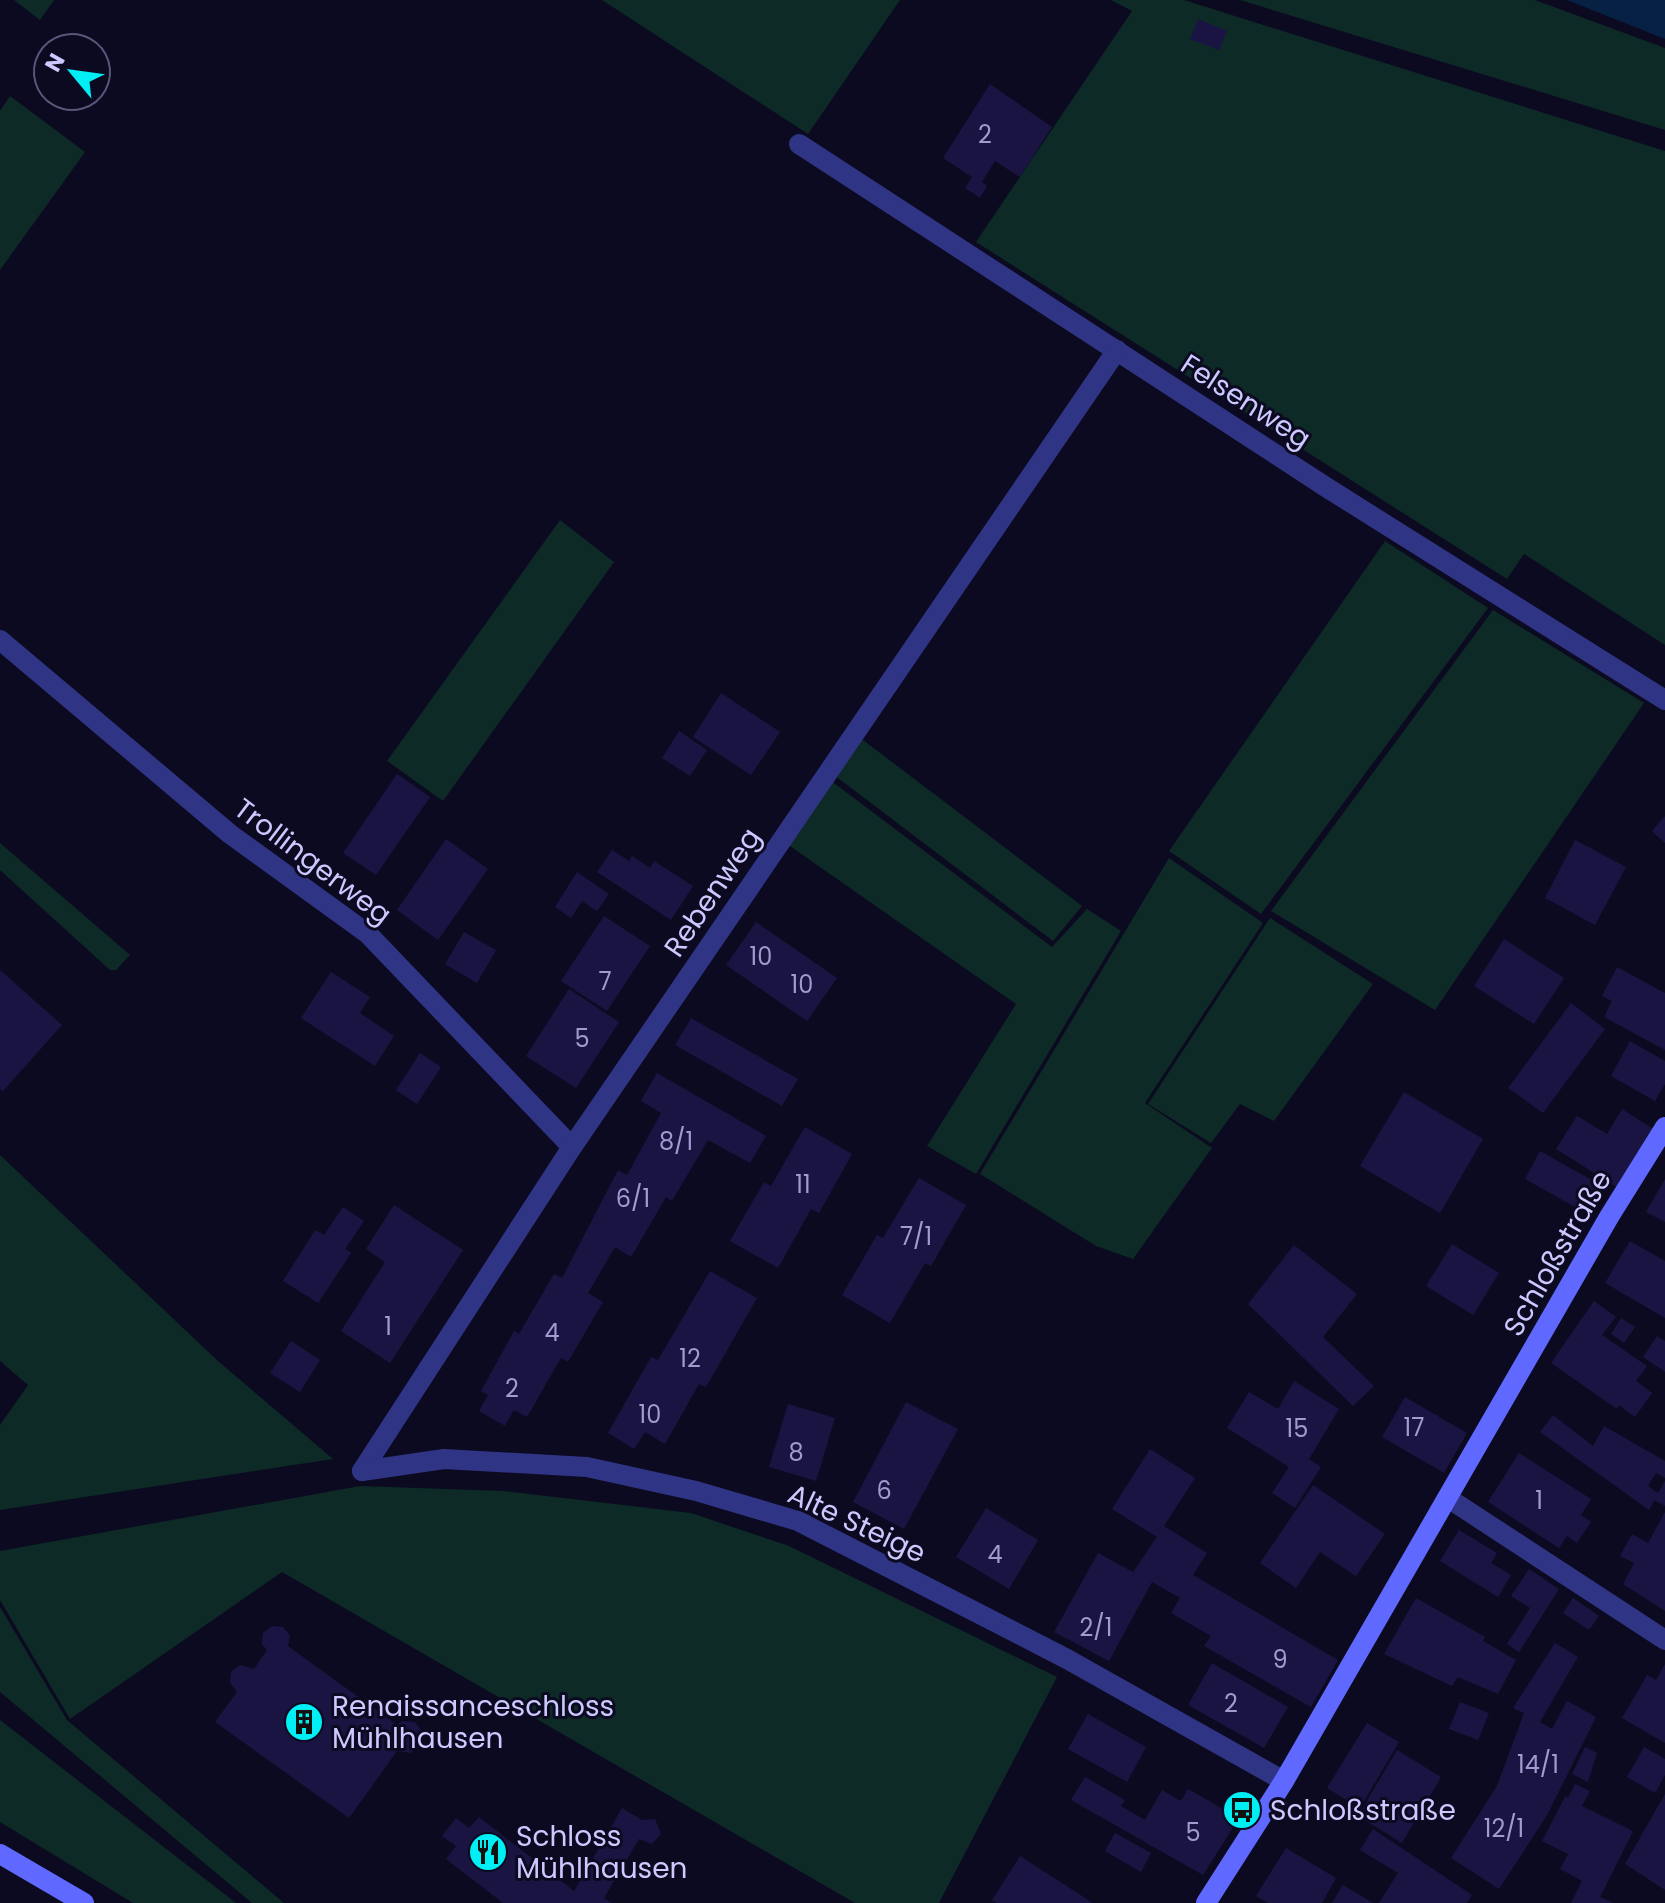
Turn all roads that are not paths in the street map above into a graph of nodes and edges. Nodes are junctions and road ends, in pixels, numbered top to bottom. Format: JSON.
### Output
{"nodes":[{"id":1,"x":799,"y":144,"type":"dead end"},
{"id":2,"x":1117,"y":350,"type":"junction"},
{"id":3,"x":0,"y":640,"type":"edge"},
{"id":4,"x":1665,"y":700,"type":"edge"},
{"id":5,"x":1665,"y":1127,"type":"edge"},
{"id":6,"x":572,"y":1147,"type":"junction"},
{"id":7,"x":362,"y":1471,"type":"joint"},
{"id":8,"x":1448,"y":1498,"type":"junction"},
{"id":9,"x":1665,"y":1640,"type":"edge"},
{"id":10,"x":1284,"y":1781,"type":"junction"},
{"id":11,"x":0,"y":1854,"type":"edge"},
{"id":12,"x":84,"y":1903,"type":"edge"},
{"id":13,"x":1206,"y":1903,"type":"edge"}],
"edges":[{"from":1,"to":2,"type":"street","name":"Felsenweg"},
{"from":2,"to":4,"type":"street","name":"Felsenweg"},
{"from":2,"to":6,"type":"street","name":"Rebenweg"},
{"from":3,"to":6,"type":"street","name":"Trollingerweg"},
{"from":5,"to":8,"type":"street","name":"Schloßstraße"},
{"from":6,"to":7,"type":"street","name":"Rebenweg"},
{"from":7,"to":10,"type":"street","name":"Alte Steige"},
{"from":8,"to":9,"type":"street"},
{"from":8,"to":10,"type":"street","name":"Schloßstraße"},
{"from":10,"to":13,"type":"street","name":"Schloßstraße"},
{"from":11,"to":12,"type":"street"}]}
